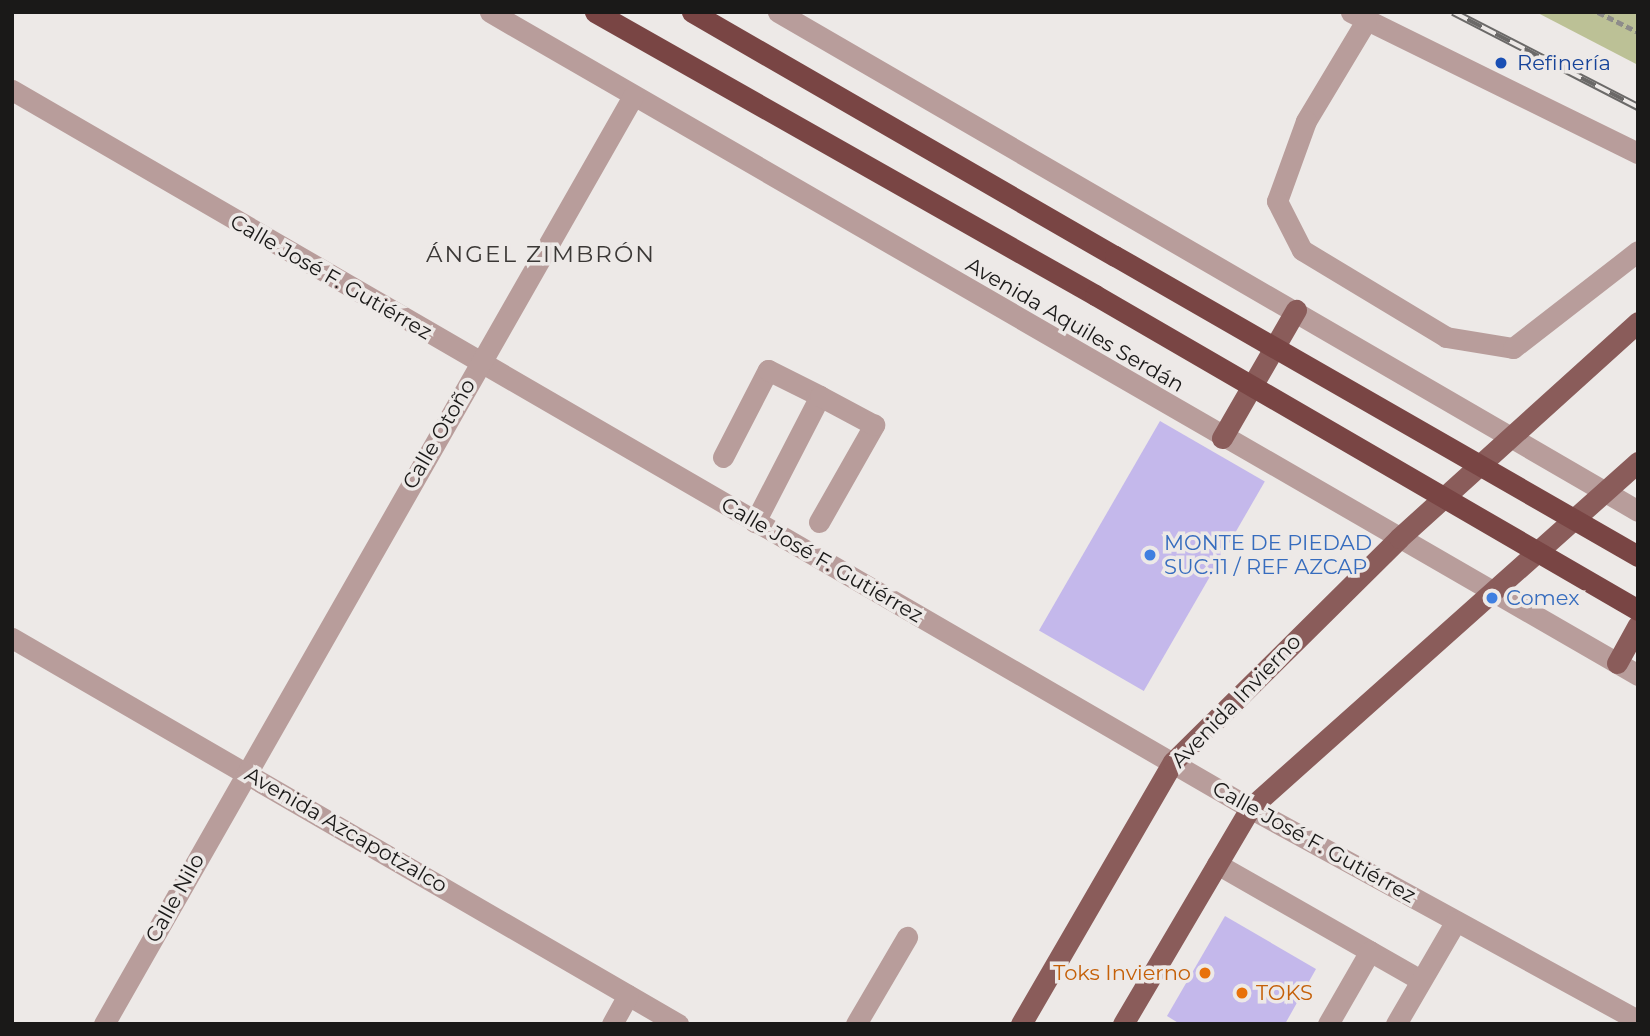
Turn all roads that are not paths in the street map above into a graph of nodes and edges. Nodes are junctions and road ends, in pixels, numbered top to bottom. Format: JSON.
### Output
{"nodes":[{"id":1,"x":490,"y":12,"type":"edge"},
{"id":2,"x":595,"y":12,"type":"edge"},
{"id":3,"x":692,"y":12,"type":"edge"},
{"id":4,"x":778,"y":12,"type":"edge"},
{"id":5,"x":1358,"y":16,"type":"edge"},
{"id":6,"x":12,"y":90,"type":"edge"},
{"id":7,"x":633,"y":96,"type":"junction"},
{"id":8,"x":1638,"y":153,"type":"edge"},
{"id":9,"x":1638,"y":251,"type":"edge"},
{"id":10,"x":1296,"y":310,"type":"junction"},
{"id":11,"x":1638,"y":322,"type":"edge"},
{"id":12,"x":480,"y":364,"type":"junction"},
{"id":13,"x":820,"y":396,"type":"junction"},
{"id":14,"x":1509,"y":436,"type":"junction"},
{"id":15,"x":1222,"y":438,"type":"junction"},
{"id":16,"x":723,"y":457,"type":"dead end"},
{"id":17,"x":1638,"y":462,"type":"edge"},
{"id":18,"x":1605,"y":492,"type":"junction"},
{"id":19,"x":1638,"y":511,"type":"edge"},
{"id":20,"x":755,"y":522,"type":"junction"},
{"id":21,"x":819,"y":522,"type":"dead end"},
{"id":22,"x":1399,"y":538,"type":"junction"},
{"id":23,"x":1638,"y":556,"type":"edge"},
{"id":24,"x":1492,"y":592,"type":"junction"},
{"id":25,"x":1638,"y":610,"type":"edge"},
{"id":26,"x":1638,"y":625,"type":"edge"},
{"id":27,"x":12,"y":638,"type":"edge"},
{"id":28,"x":1616,"y":663,"type":"junction"},
{"id":29,"x":1638,"y":675,"type":"edge"},
{"id":30,"x":1173,"y":762,"type":"junction"},
{"id":31,"x":246,"y":771,"type":"junction"},
{"id":32,"x":1250,"y":808,"type":"junction"},
{"id":33,"x":1217,"y":864,"type":"junction"},
{"id":34,"x":1457,"y":921,"type":"junction"},
{"id":35,"x":907,"y":937,"type":"dead end"},
{"id":36,"x":1370,"y":951,"type":"junction"},
{"id":37,"x":1420,"y":980,"type":"junction"},
{"id":38,"x":628,"y":995,"type":"junction"},
{"id":39,"x":1638,"y":1020,"type":"edge"},
{"id":40,"x":104,"y":1024,"type":"edge"},
{"id":41,"x":612,"y":1024,"type":"edge"},
{"id":42,"x":678,"y":1024,"type":"edge"},
{"id":43,"x":856,"y":1024,"type":"edge"},
{"id":44,"x":1021,"y":1024,"type":"edge"},
{"id":45,"x":1123,"y":1024,"type":"edge"},
{"id":46,"x":1328,"y":1024,"type":"edge"},
{"id":47,"x":1396,"y":1024,"type":"edge"}],
"edges":[{"from":1,"to":7,"type":"street","name":"Avenida Aquiles Serdán"},
{"from":2,"to":25,"type":"highway","name":"Avenida Aquiles Serdán","bridge":true},
{"from":3,"to":23,"type":"highway","bridge":true},
{"from":4,"to":10,"type":"street"},
{"from":5,"to":8,"type":"street"},
{"from":5,"to":9,"type":"street"},
{"from":6,"to":12,"type":"street","name":"Calle José F. Gutiérrez"},
{"from":7,"to":12,"type":"street","name":"Calle Otoño"},
{"from":7,"to":15,"type":"street","name":"Avenida Aquiles Serdán"},
{"from":10,"to":14,"type":"street"},
{"from":10,"to":15,"type":"main road"},
{"from":11,"to":14,"type":"main road","name":"Avenida Invierno"},
{"from":12,"to":20,"type":"street","name":"Calle José F. Gutiérrez"},
{"from":12,"to":31,"type":"street","name":"Calle Otoño"},
{"from":13,"to":16,"type":"street"},
{"from":13,"to":20,"type":"street"},
{"from":13,"to":21,"type":"street"},
{"from":14,"to":18,"type":"street"},
{"from":14,"to":22,"type":"main road","name":"Avenida Invierno"},
{"from":15,"to":22,"type":"street","name":"Avenida Aquiles Serdán"},
{"from":17,"to":18,"type":"main road"},
{"from":18,"to":19,"type":"street"},
{"from":18,"to":24,"type":"main road"},
{"from":20,"to":30,"type":"street","name":"Calle José F. Gutiérrez"},
{"from":22,"to":24,"type":"street","name":"Avenida Aquiles Serdán"},
{"from":22,"to":30,"type":"main road","name":"Avenida Invierno"},
{"from":24,"to":28,"type":"street","name":"Avenida Aquiles Serdán"},
{"from":24,"to":32,"type":"main road"},
{"from":26,"to":28,"type":"main road"},
{"from":27,"to":31,"type":"street","name":"Avenida Azcapotzalco"},
{"from":28,"to":29,"type":"street","name":"Avenida Aquiles Serdán"},
{"from":30,"to":32,"type":"street","name":"Calle José F. Gutiérrez"},
{"from":30,"to":44,"type":"main road","name":"Avenida Invierno"},
{"from":31,"to":38,"type":"street","name":"Avenida Azcapotzalco"},
{"from":31,"to":40,"type":"street","name":"Calle Nilo"},
{"from":32,"to":33,"type":"main road"},
{"from":32,"to":34,"type":"street","name":"Calle José F. Gutiérrez"},
{"from":33,"to":36,"type":"street"},
{"from":33,"to":45,"type":"main road"},
{"from":34,"to":37,"type":"street"},
{"from":34,"to":39,"type":"street","name":"Calle José F. Gutiérrez"},
{"from":35,"to":43,"type":"street"},
{"from":36,"to":37,"type":"street"},
{"from":36,"to":46,"type":"street"},
{"from":37,"to":47,"type":"street"},
{"from":38,"to":41,"type":"street"},
{"from":38,"to":42,"type":"street","name":"Avenida Azcapotzalco"}]}
